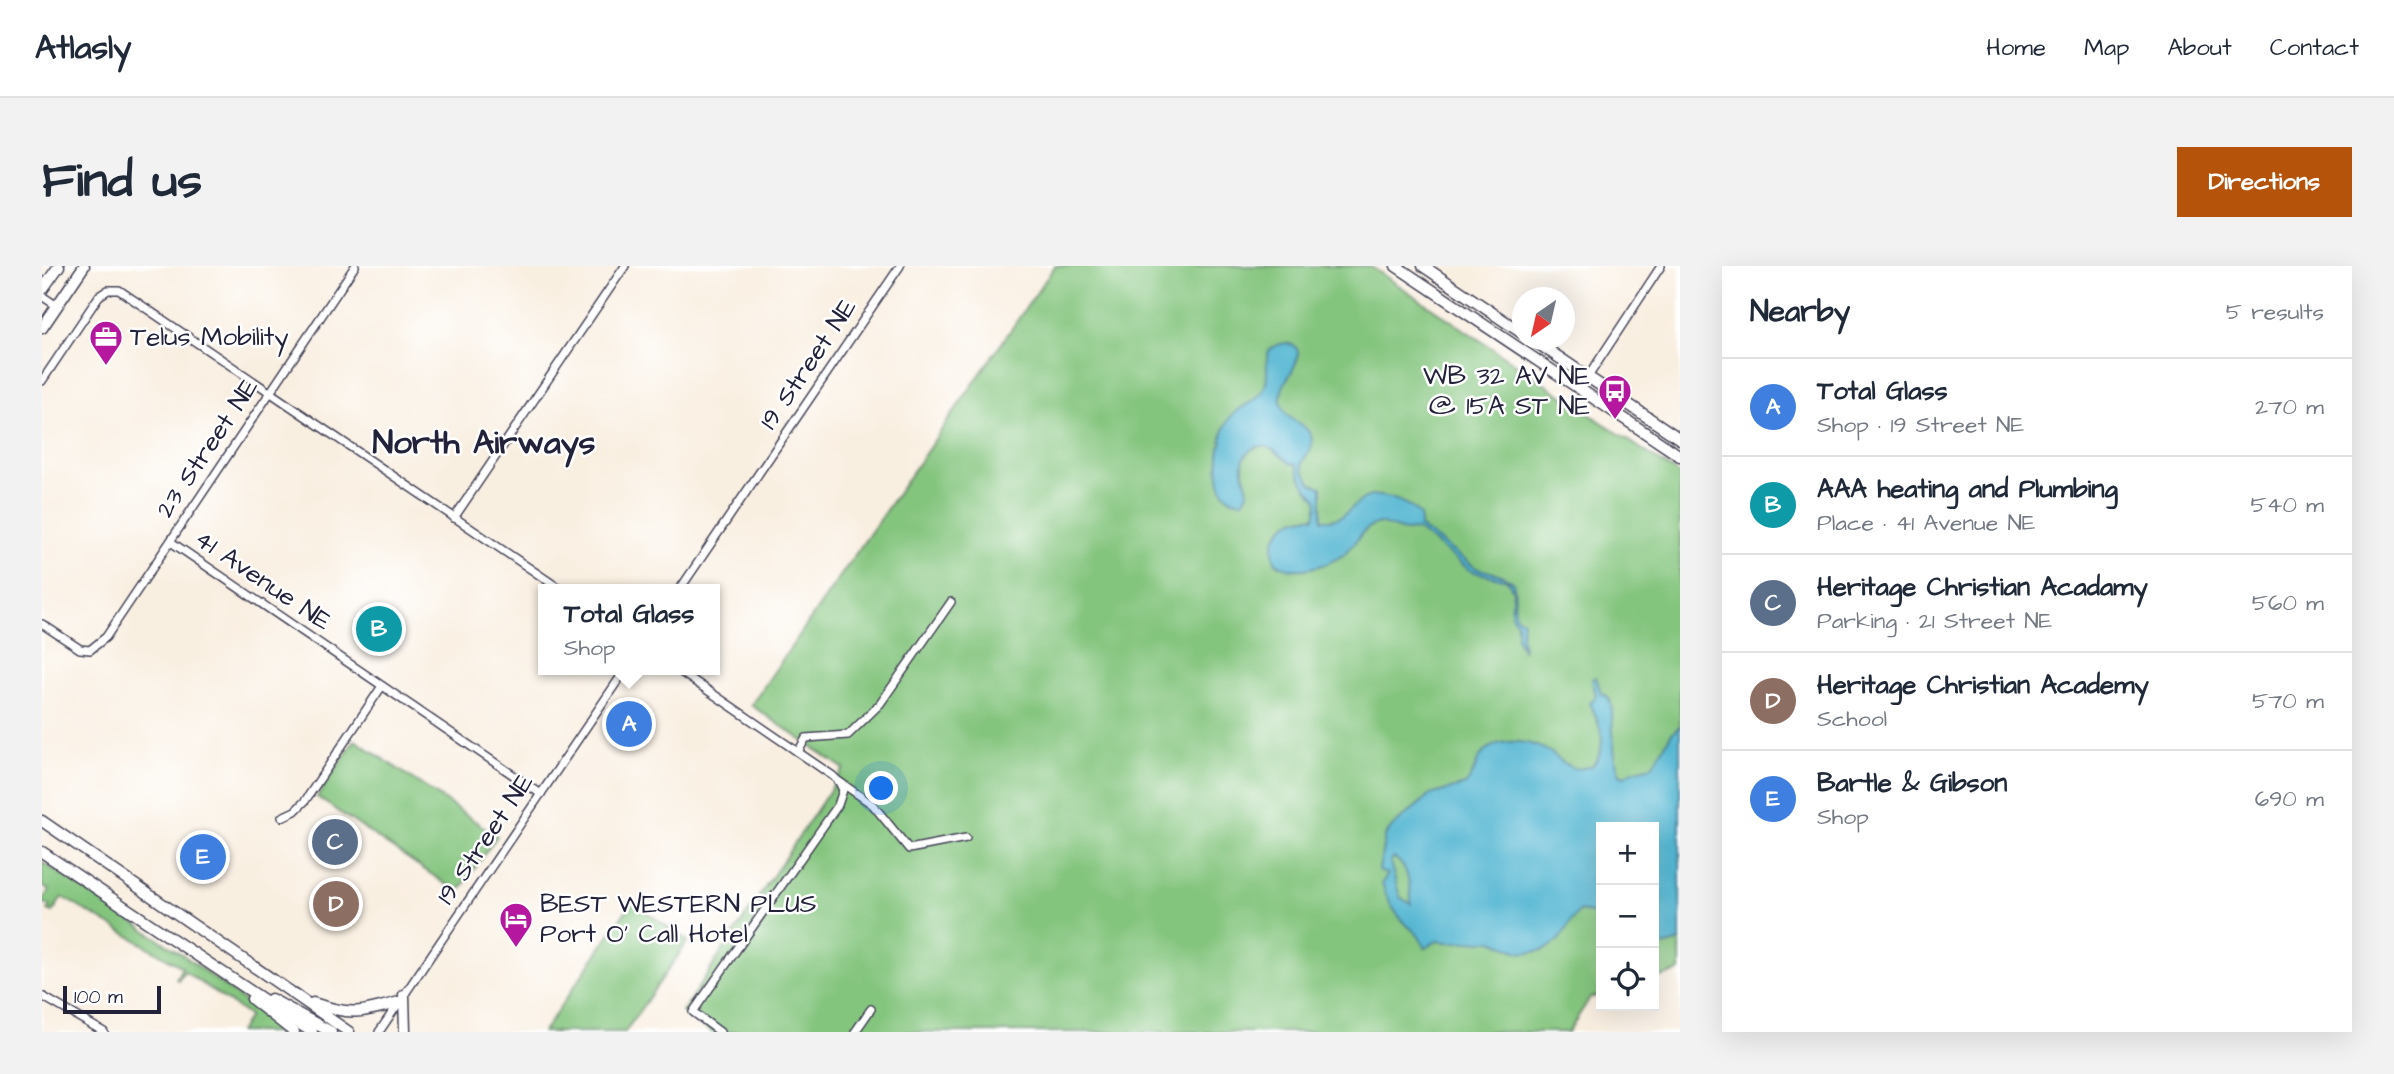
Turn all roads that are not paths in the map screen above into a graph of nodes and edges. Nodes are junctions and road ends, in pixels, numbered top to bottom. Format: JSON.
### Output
{"nodes":[{"id":1,"x":52,"y":266,"type":"edge"},
{"id":2,"x":59,"y":266,"type":"edge"},
{"id":3,"x":84,"y":266,"type":"edge"},
{"id":4,"x":355,"y":266,"type":"edge"},
{"id":5,"x":625,"y":266,"type":"edge"},
{"id":6,"x":900,"y":266,"type":"edge"},
{"id":7,"x":1396,"y":266,"type":"edge"},
{"id":8,"x":1423,"y":266,"type":"edge"},
{"id":9,"x":1661,"y":266,"type":"edge"},
{"id":10,"x":42,"y":275,"type":"edge"},
{"id":11,"x":42,"y":290,"type":"edge"},
{"id":12,"x":42,"y":296,"type":"edge"},
{"id":13,"x":57,"y":306,"type":"junction"},
{"id":14,"x":1512,"y":326,"type":"edge"},
{"id":15,"x":42,"y":328,"type":"edge"},
{"id":16,"x":1547,"y":350,"type":"edge"},
{"id":17,"x":1587,"y":376,"type":"junction"},
{"id":18,"x":42,"y":380,"type":"edge"},
{"id":19,"x":1580,"y":388,"type":"junction"},
{"id":20,"x":270,"y":392,"type":"junction"},
{"id":21,"x":1680,"y":439,"type":"edge"},
{"id":22,"x":1680,"y":456,"type":"edge"},
{"id":23,"x":454,"y":518,"type":"junction"},
{"id":24,"x":171,"y":542,"type":"junction"},
{"id":25,"x":552,"y":584,"type":"edge"},
{"id":26,"x":683,"y":584,"type":"edge"},
{"id":27,"x":951,"y":601,"type":"dead end"},
{"id":28,"x":42,"y":624,"type":"edge"},
{"id":29,"x":622,"y":675,"type":"edge"},
{"id":30,"x":685,"y":675,"type":"edge"},
{"id":31,"x":382,"y":686,"type":"junction"},
{"id":32,"x":798,"y":752,"type":"junction"},
{"id":33,"x":836,"y":779,"type":"junction"},
{"id":34,"x":541,"y":794,"type":"junction"},
{"id":35,"x":282,"y":817,"type":"dead end"},
{"id":36,"x":42,"y":821,"type":"edge"},
{"id":37,"x":966,"y":838,"type":"dead end"},
{"id":38,"x":42,"y":852,"type":"edge"},
{"id":39,"x":223,"y":973,"type":"junction"},
{"id":40,"x":251,"y":990,"type":"junction"},
{"id":41,"x":42,"y":996,"type":"edge"},
{"id":42,"x":300,"y":998,"type":"junction"},
{"id":43,"x":401,"y":998,"type":"junction"},
{"id":44,"x":871,"y":1009,"type":"dead end"},
{"id":45,"x":104,"y":1032,"type":"edge"},
{"id":46,"x":294,"y":1032,"type":"edge"},
{"id":47,"x":312,"y":1032,"type":"edge"},
{"id":48,"x":331,"y":1032,"type":"edge"},
{"id":49,"x":349,"y":1032,"type":"edge"},
{"id":50,"x":379,"y":1032,"type":"edge"},
{"id":51,"x":405,"y":1032,"type":"edge"},
{"id":52,"x":720,"y":1032,"type":"edge"},
{"id":53,"x":855,"y":1032,"type":"edge"}],
"edges":[{"from":1,"to":10,"type":"main road"},
{"from":2,"to":11,"type":"main road"},
{"from":3,"to":13,"type":"main road"},
{"from":4,"to":20,"type":"street","name":"23 Street NE"},
{"from":5,"to":23,"type":"street"},
{"from":6,"to":26,"type":"street","name":"19 Street NE"},
{"from":7,"to":19,"type":"main road"},
{"from":8,"to":14,"type":"main road"},
{"from":9,"to":17,"type":"street"},
{"from":12,"to":13,"type":"street"},
{"from":13,"to":15,"type":"main road"},
{"from":16,"to":17,"type":"main road"},
{"from":17,"to":19,"type":"street"},
{"from":17,"to":21,"type":"main road"},
{"from":18,"to":20,"type":"street"},
{"from":19,"to":22,"type":"main road"},
{"from":20,"to":23,"type":"street"},
{"from":20,"to":24,"type":"street","name":"23 Street NE"},
{"from":23,"to":25,"type":"street"},
{"from":24,"to":28,"type":"street","name":"23 Street NE"},
{"from":24,"to":31,"type":"street","name":"41 Avenue NE"},
{"from":27,"to":32,"type":"street"},
{"from":29,"to":34,"type":"street","name":"19 Street NE"},
{"from":30,"to":32,"type":"street"},
{"from":31,"to":34,"type":"street","name":"41 Avenue NE"},
{"from":31,"to":35,"type":"street"},
{"from":32,"to":33,"type":"street"},
{"from":33,"to":37,"type":"street"},
{"from":33,"to":52,"type":"street"},
{"from":34,"to":43,"type":"street","name":"19 Street NE"},
{"from":36,"to":42,"type":"main road"},
{"from":38,"to":39,"type":"main road"},
{"from":39,"to":40,"type":"main road"},
{"from":39,"to":46,"type":"main road"},
{"from":40,"to":47,"type":"main road"},
{"from":40,"to":48,"type":"main road"},
{"from":41,"to":45,"type":"street"},
{"from":42,"to":43,"type":"main road"},
{"from":42,"to":49,"type":"main road"},
{"from":43,"to":50,"type":"street","name":"19 Street NE"},
{"from":43,"to":51,"type":"main road"},
{"from":44,"to":53,"type":"street"}]}
